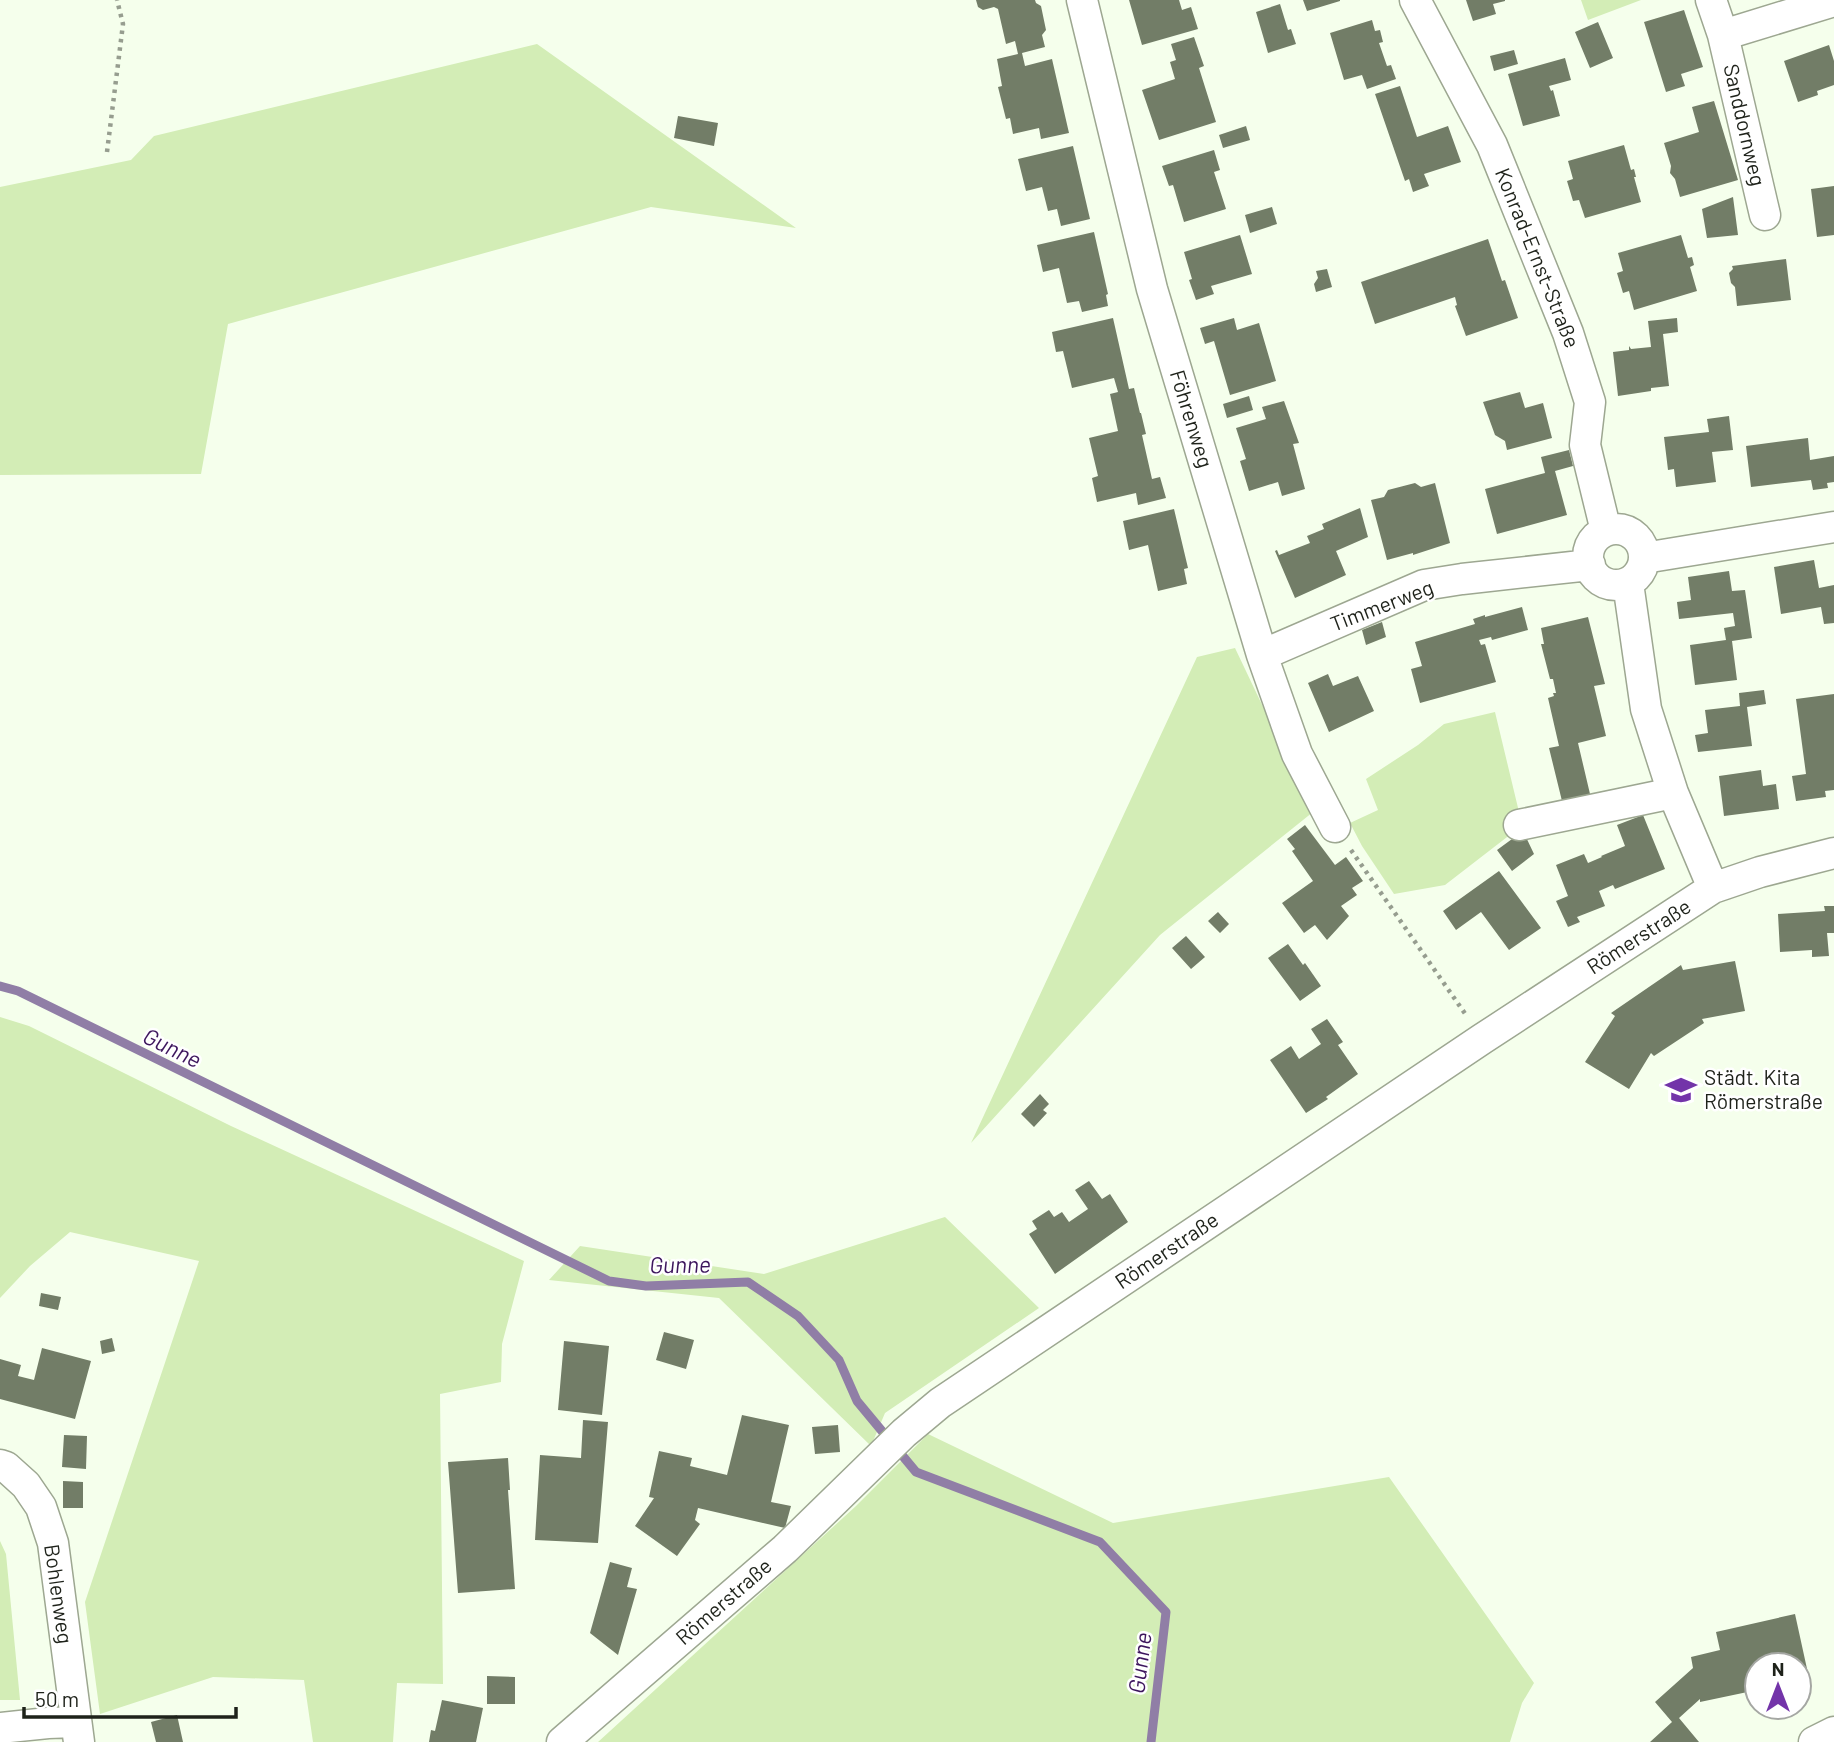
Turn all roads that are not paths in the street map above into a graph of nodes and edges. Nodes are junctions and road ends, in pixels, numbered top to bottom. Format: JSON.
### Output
{"nodes":[{"id":1,"x":1082,"y":0,"type":"edge"},
{"id":2,"x":1415,"y":0,"type":"edge"},
{"id":3,"x":1711,"y":0,"type":"edge"},
{"id":4,"x":1834,"y":1,"type":"edge"},
{"id":5,"x":1723,"y":35,"type":"junction"},
{"id":6,"x":1765,"y":215,"type":"dead end"},
{"id":7,"x":1834,"y":527,"type":"edge"},
{"id":8,"x":1606,"y":531,"type":"junction"},
{"id":9,"x":1590,"y":565,"type":"junction"},
{"id":10,"x":1636,"y":570,"type":"junction"},
{"id":11,"x":1262,"y":655,"type":"junction"},
{"id":12,"x":1673,"y":793,"type":"junction"},
{"id":13,"x":1519,"y":825,"type":"dead end"},
{"id":14,"x":1335,"y":827,"type":"road end"},
{"id":15,"x":1834,"y":853,"type":"edge"},
{"id":16,"x":1713,"y":888,"type":"junction"},
{"id":17,"x":0,"y":1465,"type":"edge"},
{"id":18,"x":0,"y":1728,"type":"edge"},
{"id":19,"x":77,"y":1732,"type":"edge"},
{"id":20,"x":1834,"y":1732,"type":"edge"},
{"id":21,"x":562,"y":1742,"type":"edge"},
{"id":22,"x":1814,"y":1742,"type":"edge"}],
"edges":[{"from":1,"to":11,"type":"street","name":"Föhrenweg"},
{"from":2,"to":8,"type":"street","name":"Konrad-Ernst-Straße"},
{"from":3,"to":5,"type":"street","name":"Sanddornweg"},
{"from":4,"to":5,"type":"street","name":"Sanddornweg"},
{"from":5,"to":6,"type":"street","name":"Sanddornweg"},
{"from":7,"to":10,"type":"street"},
{"from":8,"to":9,"type":"street"},
{"from":8,"to":10,"type":"street"},
{"from":9,"to":10,"type":"street"},
{"from":9,"to":11,"type":"street","name":"Timmerweg"},
{"from":10,"to":12,"type":"street"},
{"from":11,"to":14,"type":"street","name":"Föhrenweg"},
{"from":12,"to":13,"type":"street"},
{"from":12,"to":16,"type":"street"},
{"from":15,"to":16,"type":"street","name":"Römerstraße"},
{"from":16,"to":21,"type":"street","name":"Römerstraße"},
{"from":17,"to":19,"type":"street","name":"Bohlenweg"},
{"from":18,"to":19,"type":"street"},
{"from":20,"to":22,"type":"street"}]}
